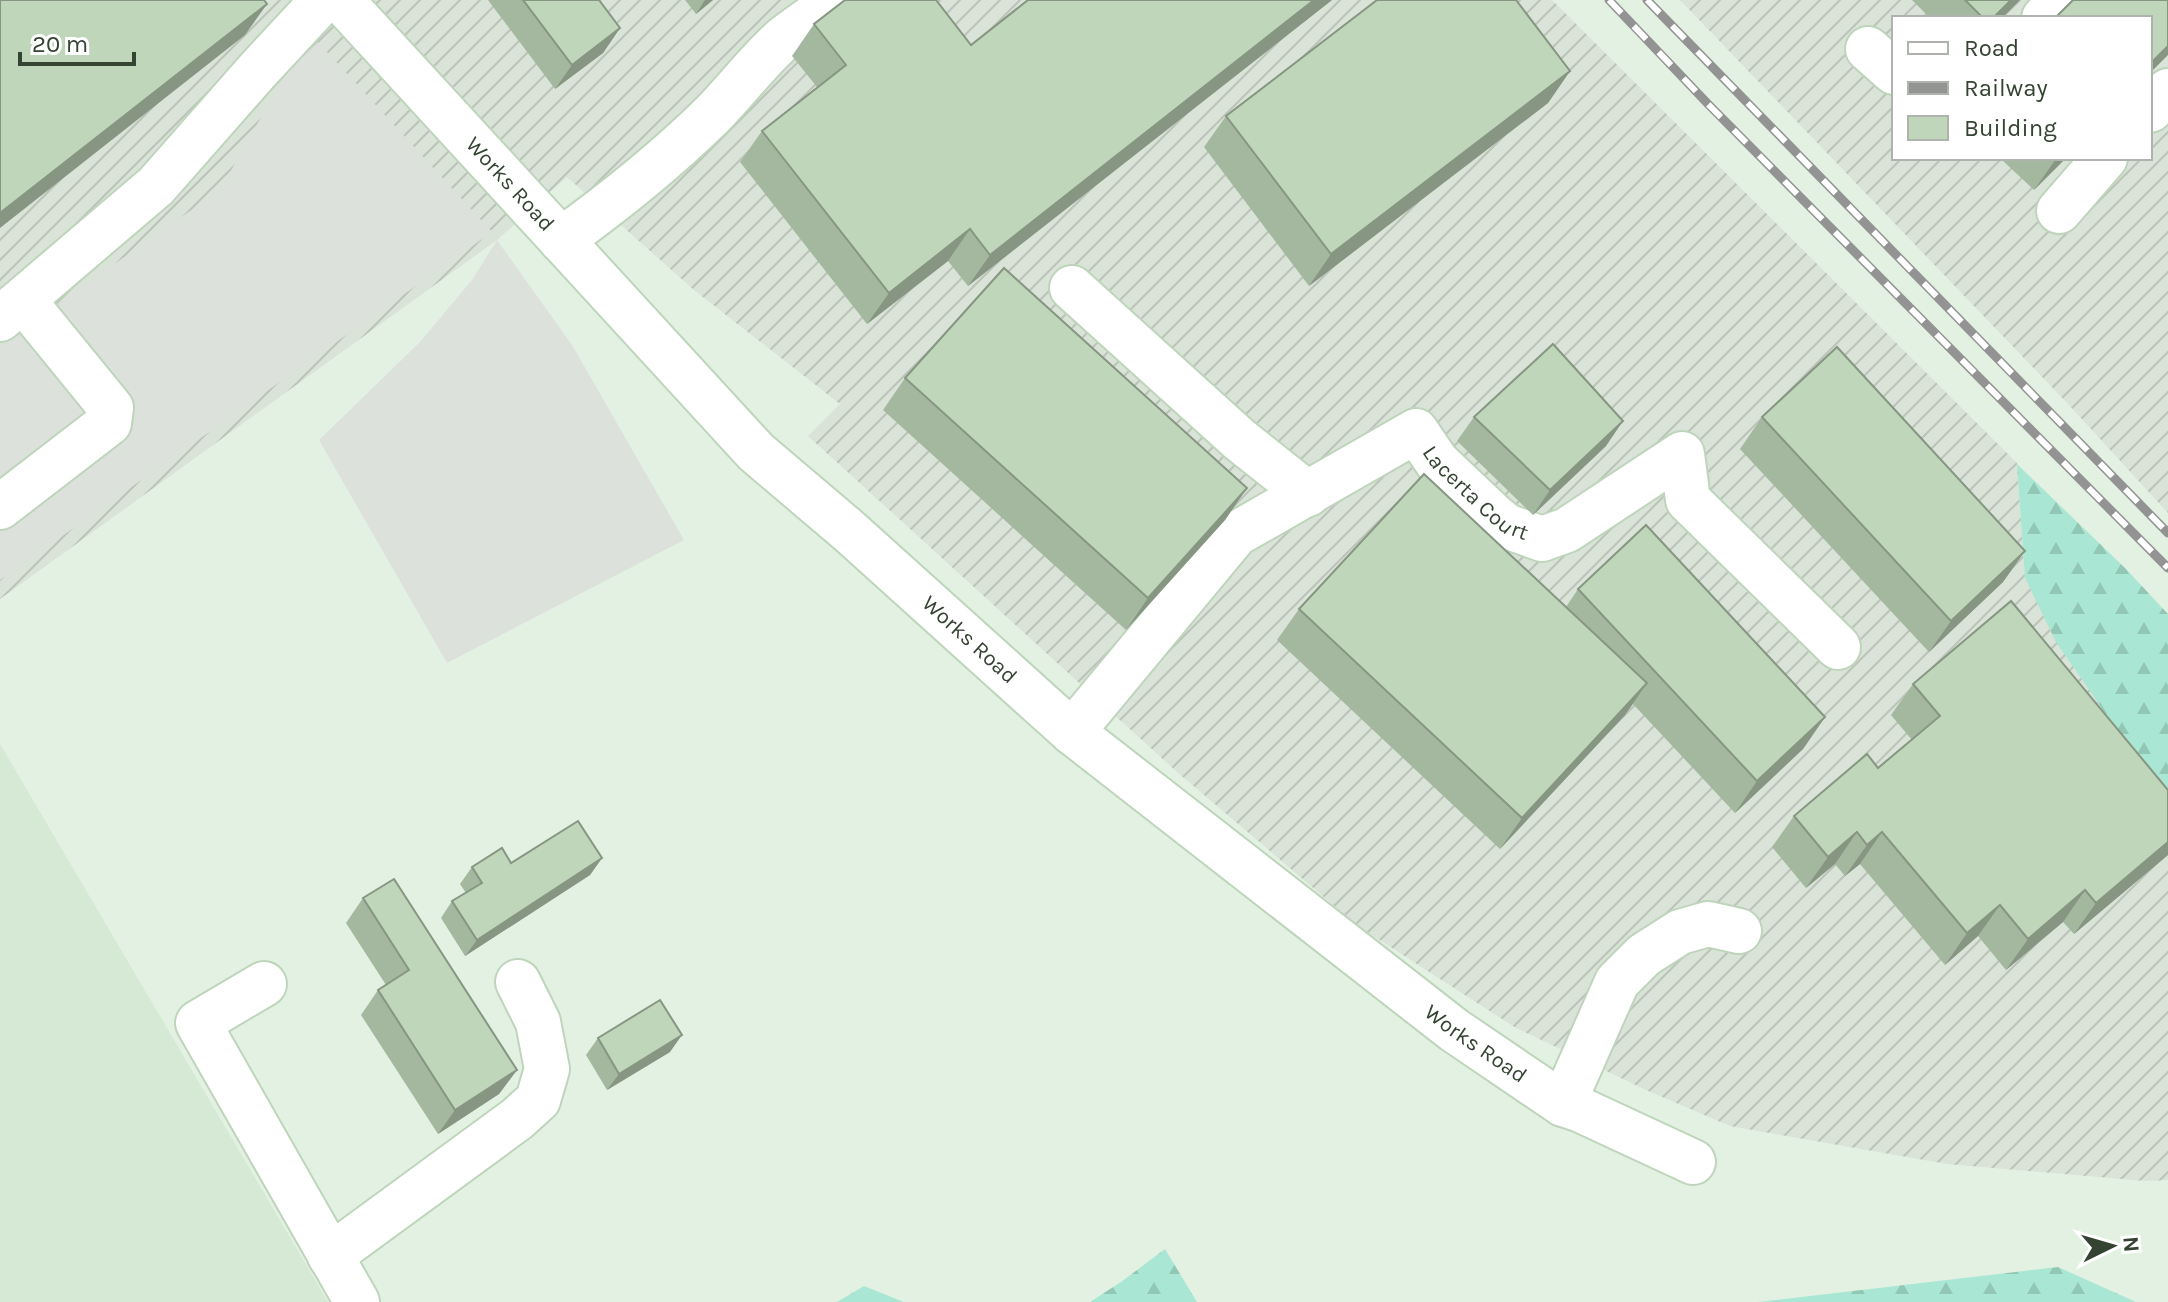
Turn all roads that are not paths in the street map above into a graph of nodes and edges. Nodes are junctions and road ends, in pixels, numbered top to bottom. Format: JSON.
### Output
{"nodes":[{"id":1,"x":323,"y":0,"type":"edge"},
{"id":2,"x":341,"y":0,"type":"edge"},
{"id":3,"x":837,"y":0,"type":"edge"},
{"id":4,"x":2061,"y":0,"type":"edge"},
{"id":5,"x":2046,"y":16,"type":"edge"},
{"id":6,"x":2168,"y":91,"type":"edge"},
{"id":7,"x":2152,"y":108,"type":"edge"},
{"id":8,"x":2103,"y":160,"type":"edge"},
{"id":9,"x":2059,"y":211,"type":"dead end"},
{"id":10,"x":561,"y":240,"type":"junction"},
{"id":11,"x":1072,"y":288,"type":"dead end"},
{"id":12,"x":12,"y":310,"type":"edge"},
{"id":13,"x":1308,"y":494,"type":"junction"},
{"id":14,"x":0,"y":507,"type":"edge"},
{"id":15,"x":1838,"y":647,"type":"dead end"},
{"id":16,"x":1072,"y":732,"type":"junction"},
{"id":17,"x":1739,"y":931,"type":"dead end"},
{"id":18,"x":518,"y":982,"type":"dead end"},
{"id":19,"x":264,"y":984,"type":"dead end"},
{"id":20,"x":1563,"y":1104,"type":"junction"},
{"id":21,"x":1693,"y":1162,"type":"dead end"},
{"id":22,"x":330,"y":1256,"type":"junction"},
{"id":23,"x":357,"y":1302,"type":"edge"}],
"edges":[{"from":1,"to":12,"type":"street"},
{"from":2,"to":10,"type":"street","name":"Works Road"},
{"from":3,"to":10,"type":"street"},
{"from":4,"to":5,"type":"street"},
{"from":6,"to":7,"type":"street"},
{"from":8,"to":9,"type":"street"},
{"from":10,"to":16,"type":"street","name":"Works Road"},
{"from":11,"to":13,"type":"street"},
{"from":12,"to":14,"type":"street"},
{"from":13,"to":15,"type":"street","name":"Lacerta Court"},
{"from":13,"to":16,"type":"street","name":"Lacerta Court"},
{"from":16,"to":20,"type":"street","name":"Works Road"},
{"from":17,"to":20,"type":"street"},
{"from":18,"to":22,"type":"street"},
{"from":19,"to":22,"type":"street"},
{"from":20,"to":21,"type":"street","name":"Works Road"},
{"from":22,"to":23,"type":"street"}]}
